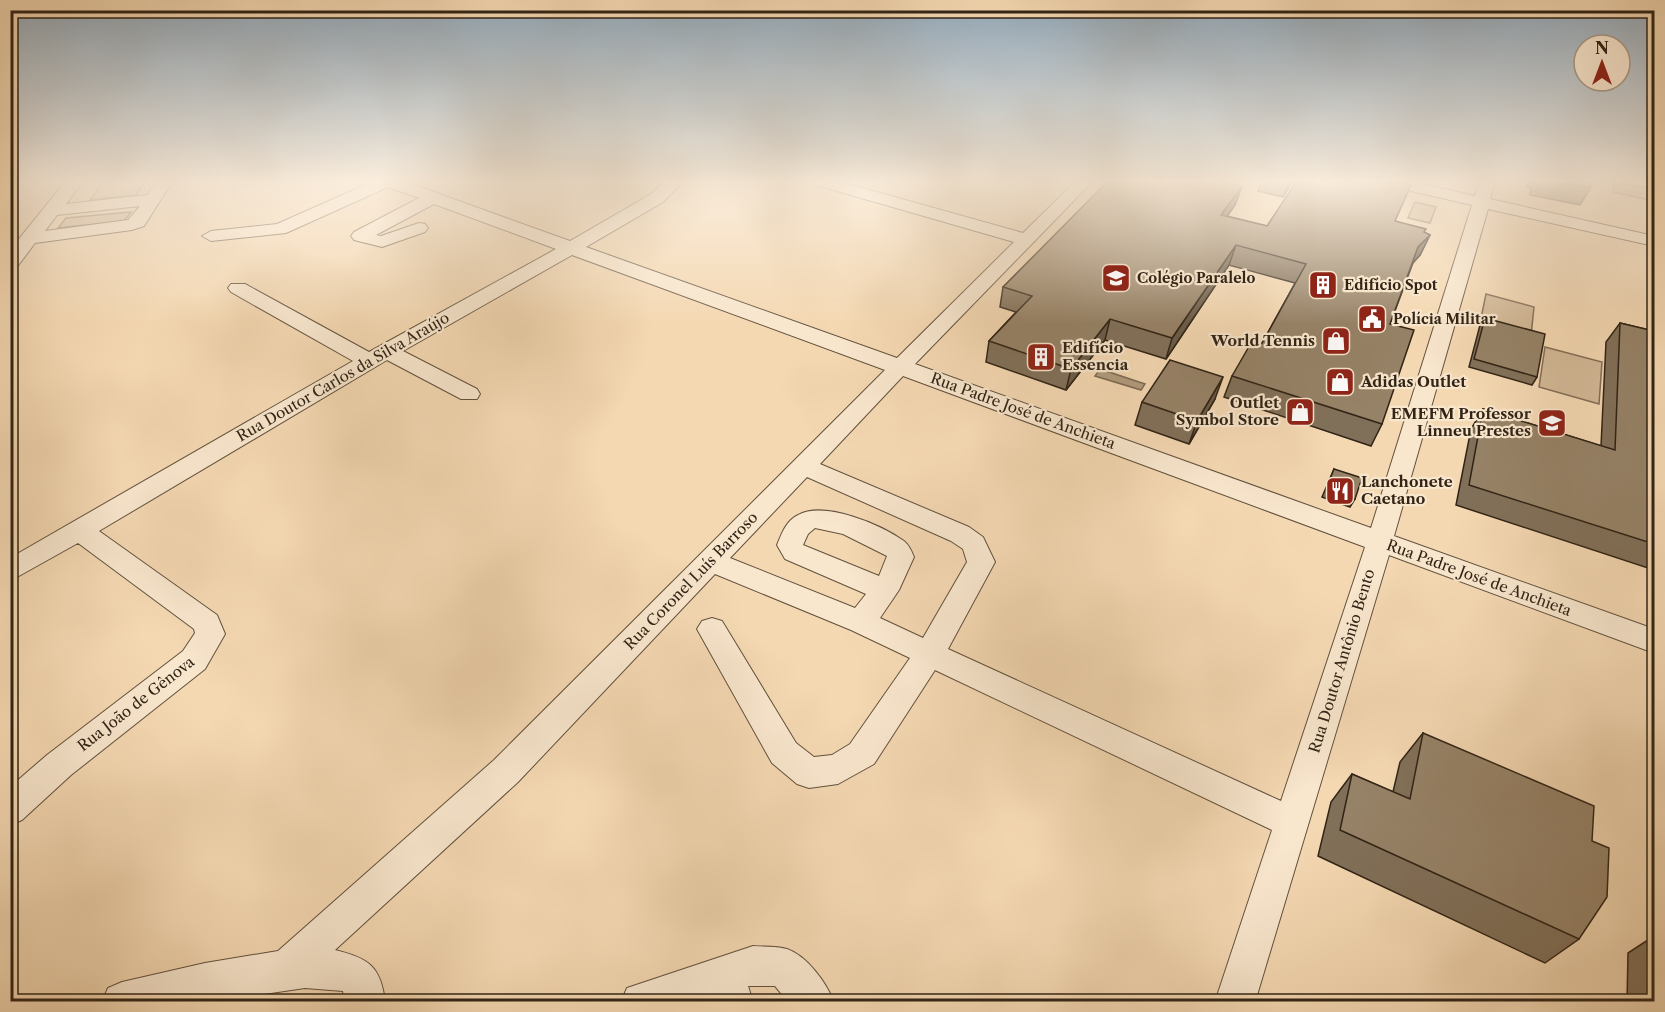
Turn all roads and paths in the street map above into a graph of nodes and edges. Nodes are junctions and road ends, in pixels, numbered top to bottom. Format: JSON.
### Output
{"nodes":[{"id":1,"x":36,"y":229,"type":"edge"},
{"id":2,"x":99,"y":229,"type":"edge"},
{"id":3,"x":279,"y":229,"type":"edge"},
{"id":4,"x":373,"y":229,"type":"edge"},
{"id":5,"x":416,"y":229,"type":"edge"},
{"id":6,"x":519,"y":229,"type":"edge"},
{"id":7,"x":603,"y":229,"type":"edge"},
{"id":8,"x":988,"y":229,"type":"edge"},
{"id":9,"x":1037,"y":229,"type":"edge"},
{"id":10,"x":1473,"y":229,"type":"edge"},
{"id":11,"x":1613,"y":229,"type":"edge"},
{"id":12,"x":212,"y":236,"type":"dead end"},
{"id":13,"x":29,"y":238,"type":"junction"},
{"id":14,"x":1026,"y":240,"type":"junction"},
{"id":15,"x":1654,"y":241,"type":"edge"},
{"id":16,"x":570,"y":248,"type":"junction"},
{"id":17,"x":10,"y":263,"type":"edge"},
{"id":18,"x":238,"y":288,"type":"dead end"},
{"id":19,"x":378,"y":356,"type":"junction"},
{"id":20,"x":901,"y":366,"type":"junction"},
{"id":21,"x":469,"y":394,"type":"dead end"},
{"id":22,"x":803,"y":466,"type":"junction"},
{"id":23,"x":80,"y":531,"type":"junction"},
{"id":24,"x":1378,"y":542,"type":"junction"},
{"id":25,"x":710,"y":561,"type":"junction"},
{"id":26,"x":10,"y":571,"type":"edge"},
{"id":27,"x":885,"y":590,"type":"dead end"},
{"id":28,"x":861,"y":622,"type":"junction"},
{"id":29,"x":712,"y":629,"type":"dead end"},
{"id":30,"x":1654,"y":641,"type":"edge"},
{"id":31,"x":929,"y":655,"type":"junction"},
{"id":32,"x":10,"y":809,"type":"edge"},
{"id":33,"x":1291,"y":822,"type":"junction"},
{"id":34,"x":288,"y":968,"type":"junction"},
{"id":35,"x":729,"y":989,"type":"edge"},
{"id":36,"x":122,"y":1002,"type":"edge"},
{"id":37,"x":365,"y":1002,"type":"edge"},
{"id":38,"x":640,"y":1002,"type":"edge"},
{"id":39,"x":813,"y":1002,"type":"edge"},
{"id":40,"x":1235,"y":1002,"type":"edge"}],
"edges":[{"from":1,"to":13,"type":"street"},
{"from":2,"to":13,"type":"street"},
{"from":3,"to":12,"type":"street"},
{"from":4,"to":5,"type":"street"},
{"from":6,"to":16,"type":"street","name":"Rua Padre José de Anchieta"},
{"from":7,"to":16,"type":"street","name":"Rua Doutor Carlos da Silva Araújo"},
{"from":8,"to":14,"type":"street"},
{"from":9,"to":14,"type":"street","name":"Rua Coronel Luís Barroso"},
{"from":10,"to":24,"type":"street","name":"Rua Doutor Antônio Bento"},
{"from":11,"to":15,"type":"street"},
{"from":13,"to":17,"type":"street"},
{"from":14,"to":20,"type":"street","name":"Rua Coronel Luís Barroso"},
{"from":16,"to":19,"type":"street","name":"Rua Doutor Carlos da Silva Araújo"},
{"from":16,"to":20,"type":"street","name":"Rua Padre José de Anchieta"},
{"from":18,"to":19,"type":"street"},
{"from":19,"to":21,"type":"street"},
{"from":19,"to":23,"type":"street","name":"Rua Doutor Carlos da Silva Araújo"},
{"from":20,"to":22,"type":"street","name":"Rua Coronel Luís Barroso"},
{"from":20,"to":24,"type":"street","name":"Rua Padre José de Anchieta"},
{"from":22,"to":25,"type":"street","name":"Rua Coronel Luís Barroso"},
{"from":22,"to":31,"type":"street"},
{"from":23,"to":26,"type":"street","name":"Rua Doutor Carlos da Silva Araújo"},
{"from":23,"to":32,"type":"street","name":"Rua João de Gênova"},
{"from":24,"to":30,"type":"street","name":"Rua Padre José de Anchieta"},
{"from":24,"to":33,"type":"street","name":"Rua Doutor Antônio Bento"},
{"from":25,"to":28,"type":"street"},
{"from":25,"to":34,"type":"street","name":"Rua Coronel Luís Barroso"},
{"from":27,"to":28,"type":"street"},
{"from":28,"to":31,"type":"street"},
{"from":29,"to":31,"type":"street"},
{"from":31,"to":33,"type":"street"},
{"from":33,"to":40,"type":"street","name":"Rua Doutor Antônio Bento"},
{"from":34,"to":36,"type":"street"},
{"from":34,"to":37,"type":"street"},
{"from":35,"to":38,"type":"street"},
{"from":35,"to":39,"type":"street"}]}
